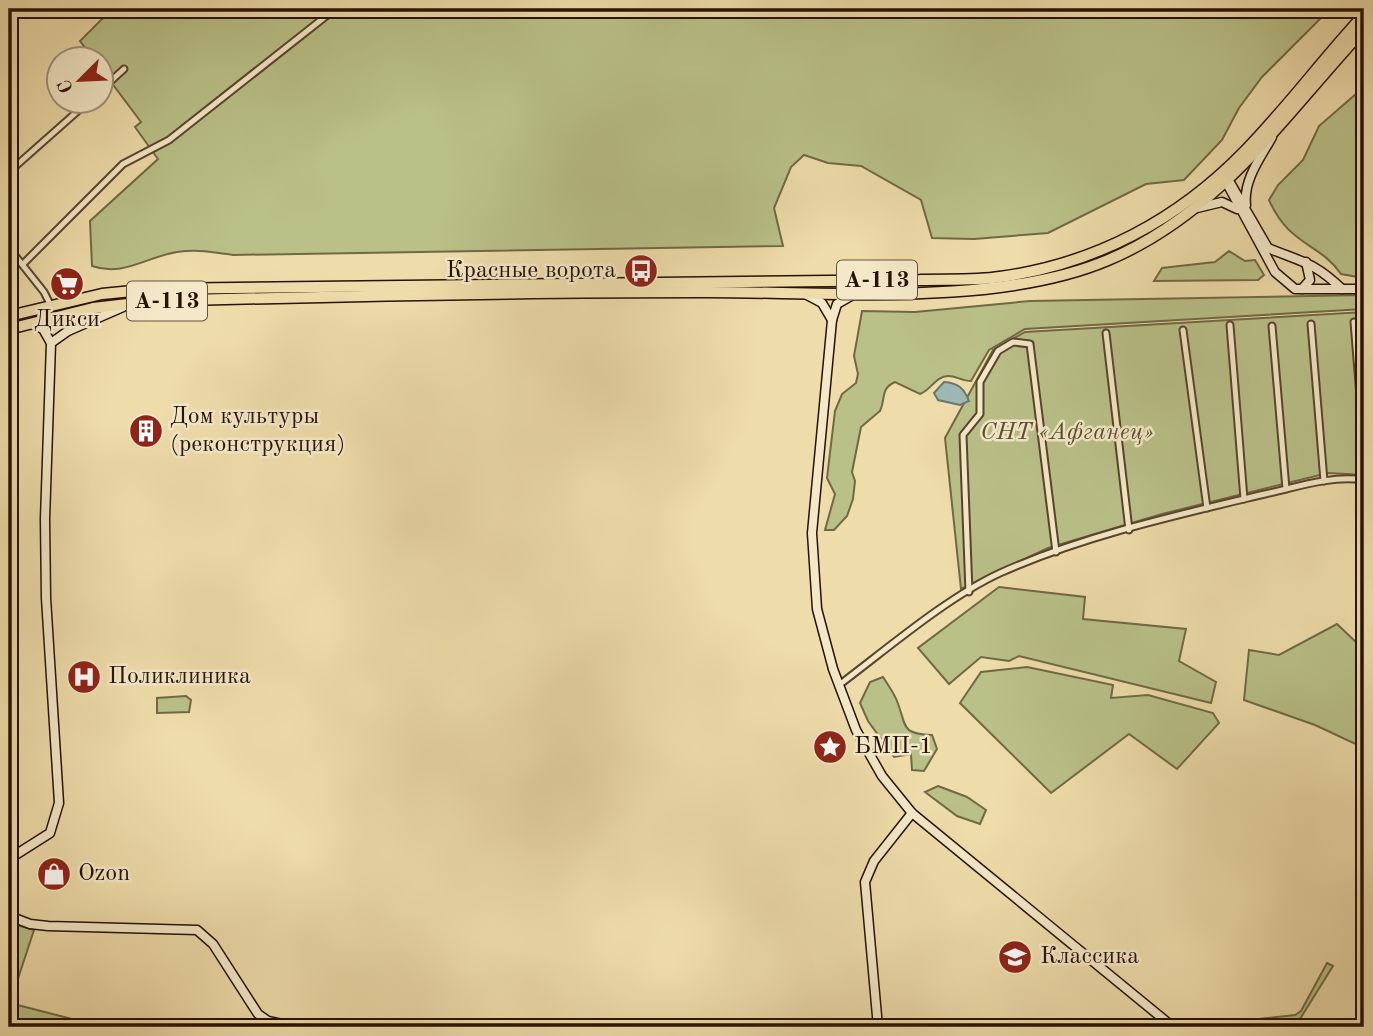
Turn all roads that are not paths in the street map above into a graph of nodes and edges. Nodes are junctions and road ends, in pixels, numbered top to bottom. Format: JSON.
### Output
{"nodes":[{"id":1,"x":335,"y":9,"type":"edge"},
{"id":2,"x":1364,"y":15,"type":"edge"},
{"id":3,"x":1364,"y":29,"type":"edge"},
{"id":4,"x":124,"y":69,"type":"dead end"},
{"id":5,"x":116,"y":76,"type":"edge"},
{"id":6,"x":72,"y":116,"type":"edge"},
{"id":7,"x":1273,"y":134,"type":"junction"},
{"id":8,"x":9,"y":172,"type":"edge"},
{"id":9,"x":1226,"y":178,"type":"junction"},
{"id":10,"x":1194,"y":209,"type":"junction"},
{"id":11,"x":1246,"y":216,"type":"junction"},
{"id":12,"x":9,"y":248,"type":"edge"},
{"id":13,"x":1304,"y":260,"type":"junction"},
{"id":14,"x":23,"y":264,"type":"junction"},
{"id":15,"x":1302,"y":289,"type":"junction"},
{"id":16,"x":1342,"y":289,"type":"junction"},
{"id":17,"x":1364,"y":289,"type":"edge"},
{"id":18,"x":801,"y":292,"type":"junction"},
{"id":19,"x":859,"y":292,"type":"junction"},
{"id":20,"x":142,"y":302,"type":"junction"},
{"id":21,"x":51,"y":306,"type":"junction"},
{"id":22,"x":9,"y":316,"type":"edge"},
{"id":23,"x":832,"y":320,"type":"junction"},
{"id":24,"x":1354,"y":322,"type":"dead end"},
{"id":25,"x":31,"y":323,"type":"junction"},
{"id":26,"x":1311,"y":324,"type":"dead end"},
{"id":27,"x":1230,"y":326,"type":"dead end"},
{"id":28,"x":1272,"y":326,"type":"dead end"},
{"id":29,"x":9,"y":329,"type":"edge"},
{"id":30,"x":1184,"y":330,"type":"dead end"},
{"id":31,"x":1106,"y":333,"type":"dead end"},
{"id":32,"x":51,"y":342,"type":"junction"},
{"id":33,"x":1364,"y":446,"type":"edge"},
{"id":34,"x":1364,"y":480,"type":"edge"},
{"id":35,"x":1324,"y":481,"type":"junction"},
{"id":36,"x":1286,"y":489,"type":"junction"},
{"id":37,"x":1244,"y":499,"type":"junction"},
{"id":38,"x":1207,"y":508,"type":"junction"},
{"id":39,"x":1129,"y":530,"type":"junction"},
{"id":40,"x":1056,"y":552,"type":"junction"},
{"id":41,"x":969,"y":592,"type":"junction"},
{"id":42,"x":839,"y":685,"type":"junction"},
{"id":43,"x":912,"y":813,"type":"junction"},
{"id":44,"x":9,"y":859,"type":"edge"},
{"id":45,"x":9,"y":916,"type":"edge"},
{"id":46,"x":1162,"y":1018,"type":"junction"},
{"id":47,"x":297,"y":1027,"type":"edge"},
{"id":48,"x":878,"y":1027,"type":"edge"},
{"id":49,"x":1153,"y":1027,"type":"edge"},
{"id":50,"x":1173,"y":1027,"type":"edge"}],
"edges":[{"from":1,"to":14,"type":"street"},
{"from":2,"to":9,"type":"highway","number":"А-113"},
{"from":3,"to":7,"type":"highway","number":"А-113"},
{"from":4,"to":5,"type":"street"},
{"from":6,"to":8,"type":"street"},
{"from":7,"to":9,"type":"highway","number":"А-113"},
{"from":7,"to":11,"type":"street"},
{"from":9,"to":10,"type":"highway","number":"А-113"},
{"from":9,"to":11,"type":"street"},
{"from":9,"to":21,"type":"highway","number":"А-113"},
{"from":10,"to":11,"type":"street"},
{"from":10,"to":19,"type":"highway","number":"А-113"},
{"from":11,"to":13,"type":"street"},
{"from":11,"to":15,"type":"street"},
{"from":12,"to":14,"type":"street"},
{"from":13,"to":15,"type":"street"},
{"from":13,"to":16,"type":"street"},
{"from":14,"to":21,"type":"street"},
{"from":15,"to":16,"type":"street"},
{"from":16,"to":17,"type":"street"},
{"from":18,"to":19,"type":"highway","number":"А-113"},
{"from":18,"to":20,"type":"highway","number":"А-113"},
{"from":18,"to":23,"type":"street"},
{"from":19,"to":23,"type":"street"},
{"from":20,"to":25,"type":"highway","number":"А-113"},
{"from":20,"to":32,"type":"street"},
{"from":21,"to":22,"type":"highway","number":"А-113"},
{"from":23,"to":42,"type":"street"},
{"from":24,"to":33,"type":"street"},
{"from":25,"to":29,"type":"highway","number":"А-113"},
{"from":25,"to":32,"type":"street"},
{"from":26,"to":35,"type":"street"},
{"from":27,"to":37,"type":"street"},
{"from":28,"to":36,"type":"street"},
{"from":30,"to":38,"type":"street"},
{"from":31,"to":39,"type":"street"},
{"from":32,"to":44,"type":"street"},
{"from":34,"to":35,"type":"street"},
{"from":35,"to":36,"type":"street"},
{"from":36,"to":37,"type":"street"},
{"from":37,"to":38,"type":"street"},
{"from":38,"to":39,"type":"street"},
{"from":39,"to":40,"type":"street"},
{"from":40,"to":41,"type":"street"},
{"from":40,"to":41,"type":"street"},
{"from":41,"to":42,"type":"street"},
{"from":42,"to":43,"type":"street"},
{"from":43,"to":46,"type":"street"},
{"from":43,"to":48,"type":"street"},
{"from":45,"to":47,"type":"street"},
{"from":46,"to":49,"type":"street"},
{"from":46,"to":50,"type":"street"}]}
